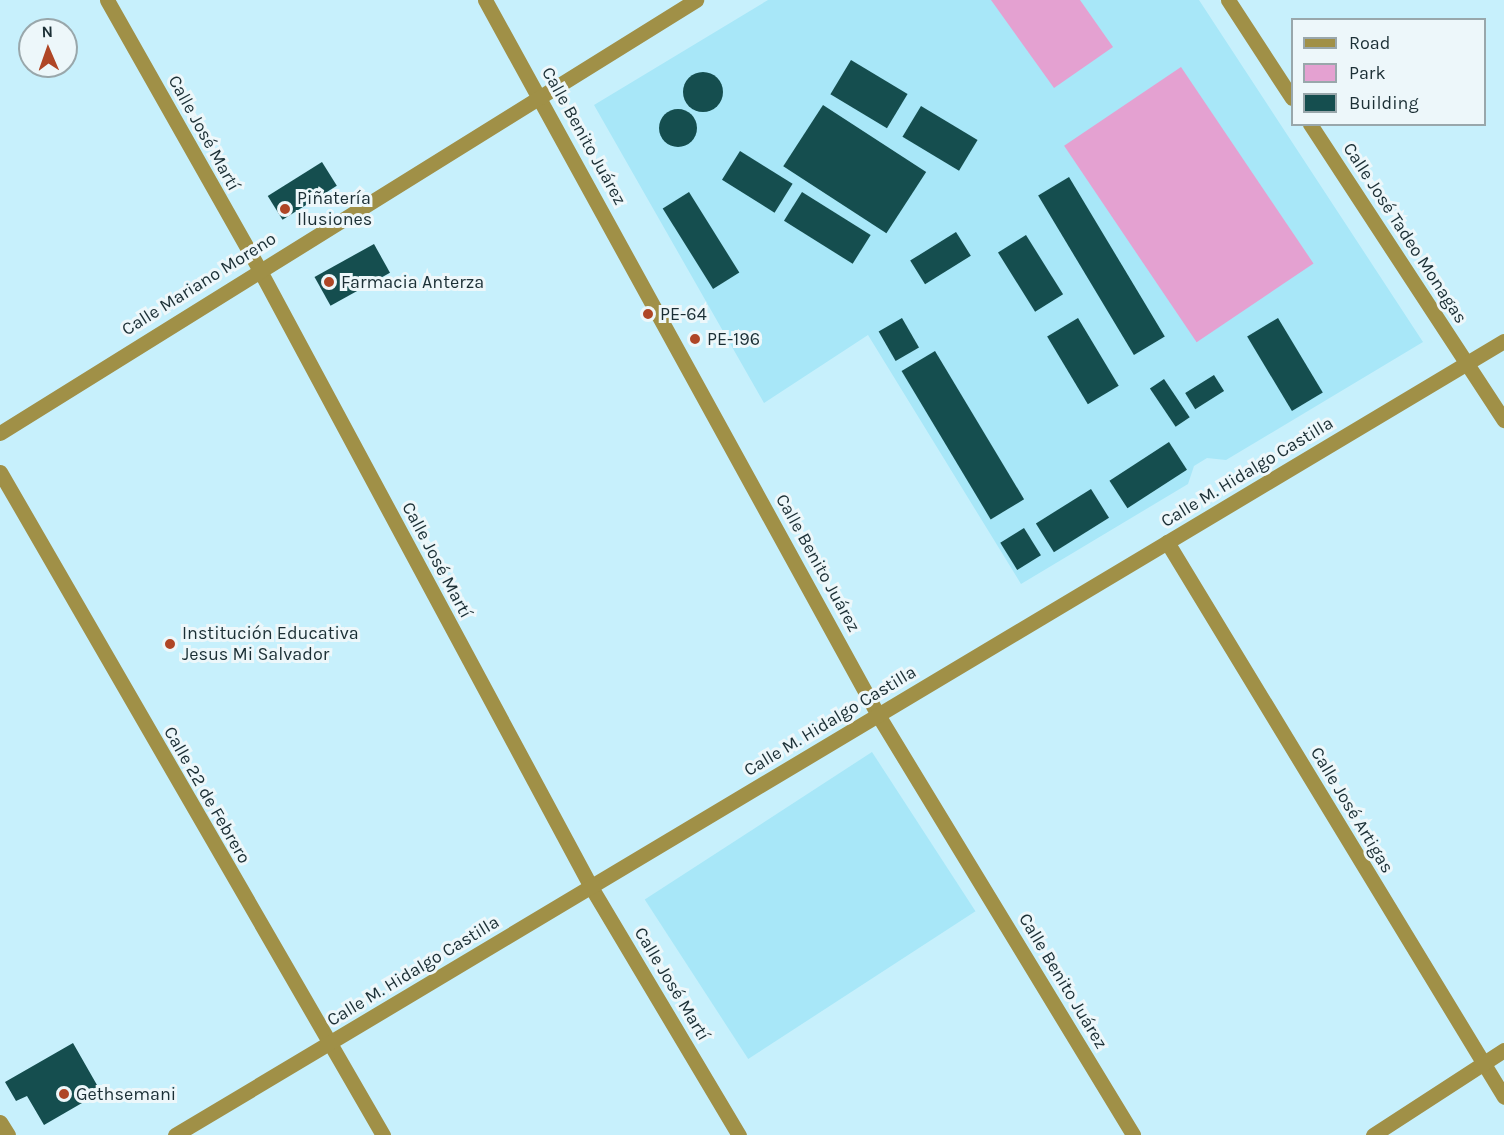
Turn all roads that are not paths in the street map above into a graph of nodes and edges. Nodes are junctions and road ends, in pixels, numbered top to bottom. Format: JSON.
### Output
{"nodes":[{"id":1,"x":107,"y":0,"type":"edge"},
{"id":2,"x":485,"y":0,"type":"edge"},
{"id":3,"x":696,"y":0,"type":"edge"},
{"id":4,"x":1228,"y":0,"type":"edge"},
{"id":5,"x":1291,"y":95,"type":"edge"},
{"id":6,"x":540,"y":96,"type":"junction"},
{"id":7,"x":1311,"y":126,"type":"edge"},
{"id":8,"x":259,"y":269,"type":"junction"},
{"id":9,"x":1504,"y":341,"type":"edge"},
{"id":10,"x":1467,"y":363,"type":"junction"},
{"id":11,"x":1504,"y":420,"type":"edge"},
{"id":12,"x":1504,"y":424,"type":"edge"},
{"id":13,"x":0,"y":433,"type":"edge"},
{"id":14,"x":0,"y":472,"type":"edge"},
{"id":15,"x":1167,"y":542,"type":"junction"},
{"id":16,"x":878,"y":715,"type":"junction"},
{"id":17,"x":591,"y":887,"type":"junction"},
{"id":18,"x":328,"y":1044,"type":"junction"},
{"id":19,"x":1504,"y":1050,"type":"edge"},
{"id":20,"x":1483,"y":1064,"type":"junction"},
{"id":21,"x":1504,"y":1097,"type":"edge"},
{"id":22,"x":0,"y":1122,"type":"edge"},
{"id":23,"x":8,"y":1135,"type":"edge"},
{"id":24,"x":176,"y":1135,"type":"edge"},
{"id":25,"x":383,"y":1135,"type":"edge"},
{"id":26,"x":739,"y":1135,"type":"edge"},
{"id":27,"x":1133,"y":1135,"type":"edge"},
{"id":28,"x":1373,"y":1135,"type":"edge"}],
"edges":[{"from":1,"to":8,"type":"street","name":"Calle José Martí"},
{"from":2,"to":6,"type":"street","name":"Calle Benito Juárez"},
{"from":3,"to":6,"type":"street","name":"Calle Mariano Moreno"},
{"from":4,"to":5,"type":"street"},
{"from":6,"to":8,"type":"street","name":"Calle Mariano Moreno"},
{"from":6,"to":16,"type":"street","name":"Calle Benito Juárez"},
{"from":7,"to":10,"type":"street","name":"Calle José Tadeo Monagas"},
{"from":8,"to":13,"type":"street","name":"Calle Mariano Moreno"},
{"from":8,"to":17,"type":"street","name":"Calle José Martí"},
{"from":9,"to":10,"type":"street","name":"Calle M. Hidalgo Castilla"},
{"from":10,"to":11,"type":"street","name":"Calle José Tadeo Monagas"},
{"from":10,"to":12,"type":"street","name":"Calle José Tadeo Monagas"},
{"from":10,"to":15,"type":"street","name":"Calle M. Hidalgo Castilla"},
{"from":14,"to":18,"type":"street","name":"Calle 22 de Febrero"},
{"from":15,"to":16,"type":"street","name":"Calle M. Hidalgo Castilla"},
{"from":15,"to":20,"type":"street","name":"Calle José Artigas"},
{"from":16,"to":17,"type":"street","name":"Calle M. Hidalgo Castilla"},
{"from":16,"to":27,"type":"street","name":"Calle Benito Juárez"},
{"from":17,"to":18,"type":"street","name":"Calle M. Hidalgo Castilla"},
{"from":17,"to":26,"type":"street","name":"Calle José Martí"},
{"from":18,"to":24,"type":"street","name":"Calle M. Hidalgo Castilla"},
{"from":18,"to":25,"type":"street","name":"Calle 22 de Febrero"},
{"from":19,"to":20,"type":"street"},
{"from":20,"to":21,"type":"street","name":"Calle José Artigas"},
{"from":20,"to":28,"type":"street"},
{"from":22,"to":23,"type":"street"}]}
